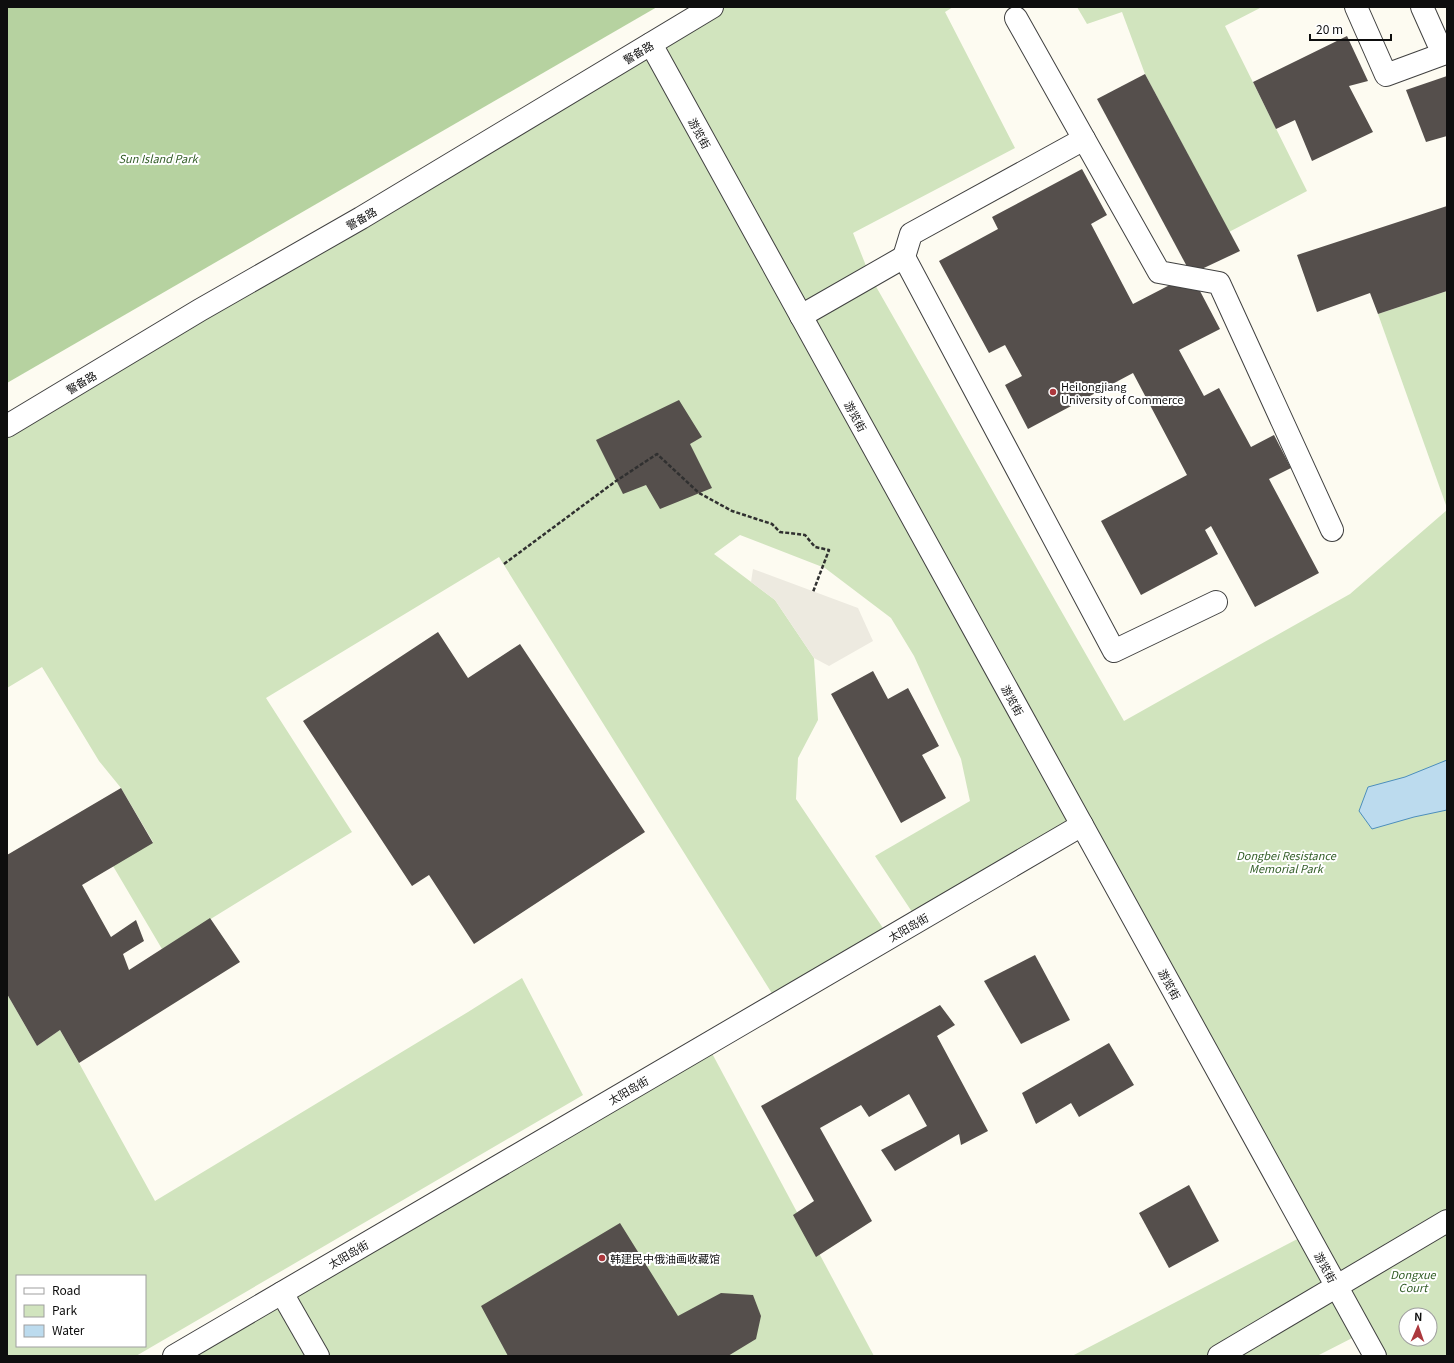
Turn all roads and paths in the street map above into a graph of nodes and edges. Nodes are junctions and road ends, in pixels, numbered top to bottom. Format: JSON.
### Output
{"nodes":[{"id":1,"x":712,"y":7,"type":"edge"},
{"id":2,"x":1356,"y":7,"type":"edge"},
{"id":3,"x":1422,"y":7,"type":"edge"},
{"id":4,"x":1016,"y":18,"type":"dead end"},
{"id":5,"x":651,"y":44,"type":"junction"},
{"id":6,"x":1084,"y":139,"type":"junction"},
{"id":7,"x":904,"y":257,"type":"junction"},
{"id":8,"x":801,"y":316,"type":"junction"},
{"id":9,"x":7,"y":426,"type":"edge"},
{"id":10,"x":1332,"y":530,"type":"dead end"},
{"id":11,"x":504,"y":564,"type":"dead end"},
{"id":12,"x":813,"y":592,"type":"dead end"},
{"id":13,"x":1216,"y":602,"type":"dead end"},
{"id":14,"x":1082,"y":825,"type":"junction"},
{"id":15,"x":1447,"y":1221,"type":"edge"},
{"id":16,"x":1336,"y":1286,"type":"junction"},
{"id":17,"x":282,"y":1293,"type":"junction"},
{"id":18,"x":174,"y":1356,"type":"edge"},
{"id":19,"x":318,"y":1356,"type":"edge"},
{"id":20,"x":1219,"y":1356,"type":"edge"},
{"id":21,"x":1375,"y":1356,"type":"edge"}],
"edges":[{"from":1,"to":5,"type":"street","name":"警备路"},
{"from":2,"to":3,"type":"street"},
{"from":4,"to":6,"type":"street"},
{"from":5,"to":8,"type":"street","name":"游览街"},
{"from":5,"to":9,"type":"street","name":"警备路"},
{"from":6,"to":7,"type":"street"},
{"from":6,"to":10,"type":"street"},
{"from":7,"to":8,"type":"street"},
{"from":7,"to":13,"type":"street"},
{"from":8,"to":14,"type":"street","name":"游览街"},
{"from":11,"to":12,"type":"path"},
{"from":14,"to":16,"type":"street","name":"游览街"},
{"from":14,"to":17,"type":"street","name":"太阳岛街"},
{"from":15,"to":16,"type":"street"},
{"from":16,"to":20,"type":"street"},
{"from":16,"to":21,"type":"street","name":"游览街"},
{"from":17,"to":18,"type":"street","name":"太阳岛街"},
{"from":17,"to":19,"type":"street"}]}
